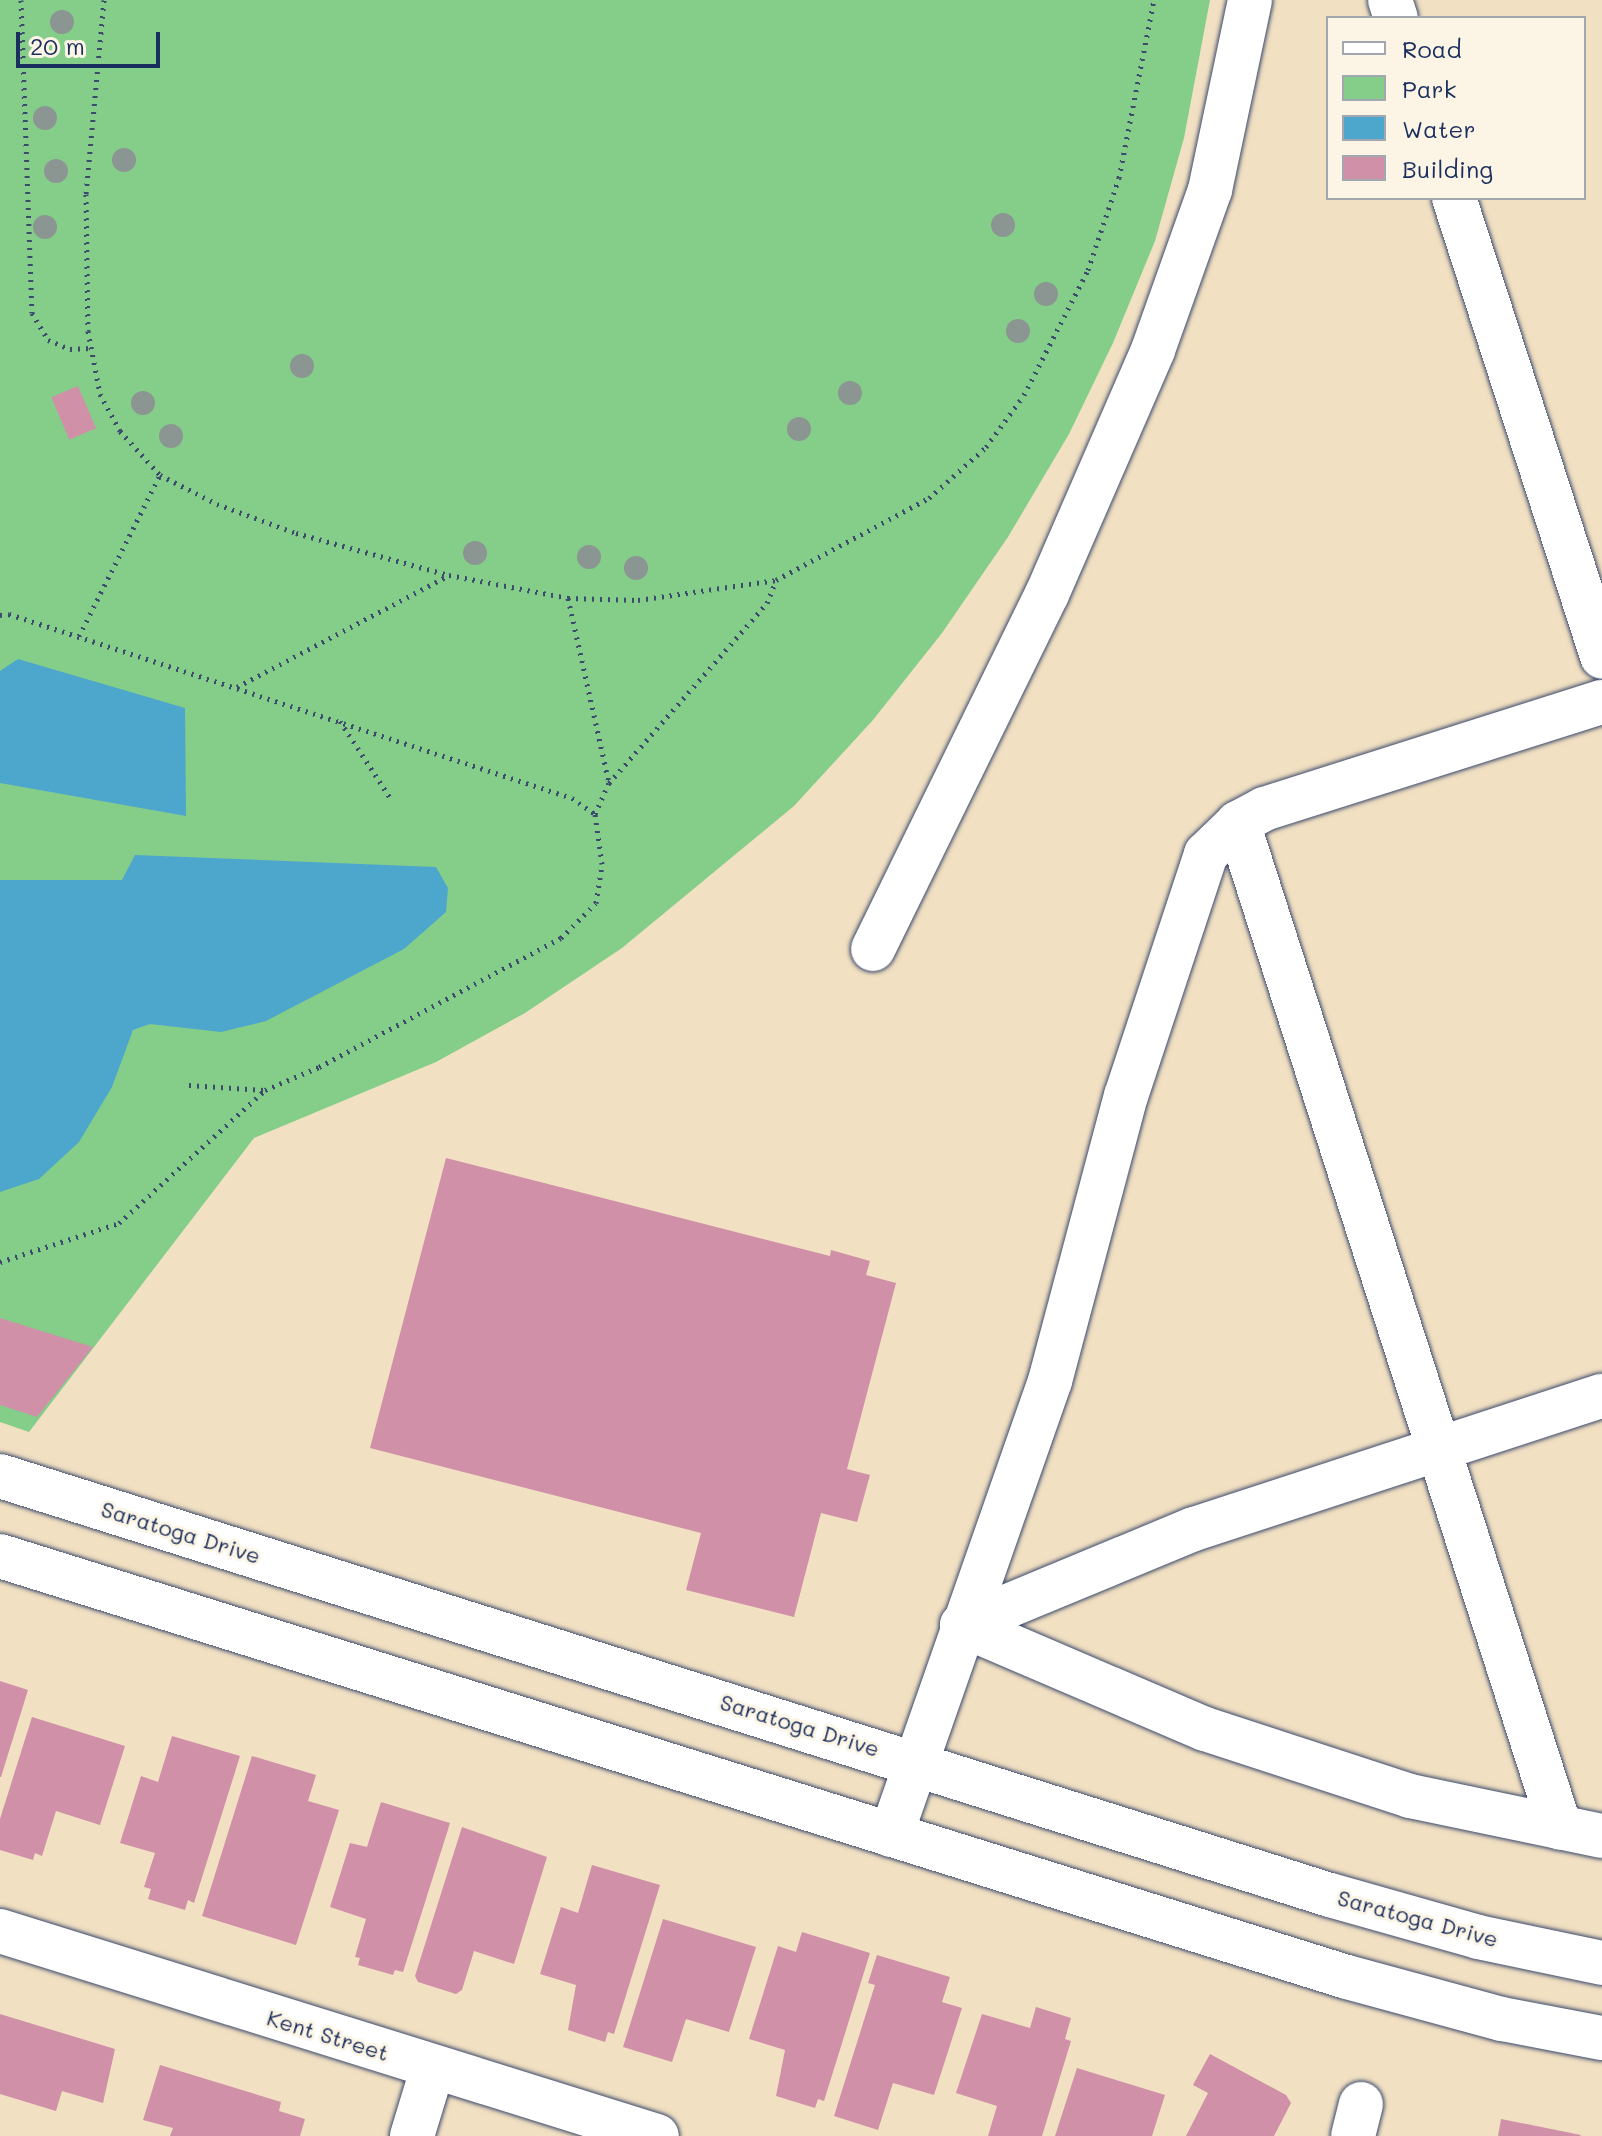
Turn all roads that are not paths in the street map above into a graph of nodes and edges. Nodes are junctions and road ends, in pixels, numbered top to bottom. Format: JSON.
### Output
{"nodes":[{"id":1,"x":1250,"y":0,"type":"edge"},
{"id":2,"x":1455,"y":200,"type":"edge"},
{"id":3,"x":1602,"y":657,"type":"edge"},
{"id":4,"x":1602,"y":702,"type":"edge"},
{"id":5,"x":1238,"y":823,"type":"junction"},
{"id":6,"x":873,"y":949,"type":"dead end"},
{"id":7,"x":1602,"y":1396,"type":"edge"},
{"id":8,"x":1441,"y":1449,"type":"junction"},
{"id":9,"x":0,"y":1476,"type":"edge"},
{"id":10,"x":0,"y":1556,"type":"edge"},
{"id":11,"x":962,"y":1625,"type":"junction"},
{"id":12,"x":915,"y":1761,"type":"junction"},
{"id":13,"x":1581,"y":1832,"type":"edge"},
{"id":14,"x":891,"y":1835,"type":"junction"},
{"id":15,"x":0,"y":1931,"type":"edge"},
{"id":16,"x":1602,"y":1963,"type":"edge"},
{"id":17,"x":1602,"y":2038,"type":"edge"},
{"id":18,"x":433,"y":2067,"type":"junction"},
{"id":19,"x":412,"y":2136,"type":"edge"},
{"id":20,"x":657,"y":2136,"type":"edge"}],
"edges":[{"from":1,"to":6,"type":"main road"},
{"from":2,"to":3,"type":"main road"},
{"from":4,"to":5,"type":"main road"},
{"from":5,"to":8,"type":"main road"},
{"from":5,"to":11,"type":"main road"},
{"from":7,"to":8,"type":"main road"},
{"from":8,"to":11,"type":"main road"},
{"from":8,"to":13,"type":"main road"},
{"from":9,"to":12,"type":"main road","name":"Saratoga Drive"},
{"from":10,"to":14,"type":"main road"},
{"from":11,"to":12,"type":"main road"},
{"from":11,"to":13,"type":"main road"},
{"from":12,"to":14,"type":"main road"},
{"from":12,"to":16,"type":"main road","name":"Saratoga Drive"},
{"from":14,"to":17,"type":"main road"},
{"from":15,"to":18,"type":"main road","name":"Kent Street"},
{"from":18,"to":19,"type":"main road"},
{"from":18,"to":20,"type":"main road","name":"Kent Street"}]}
